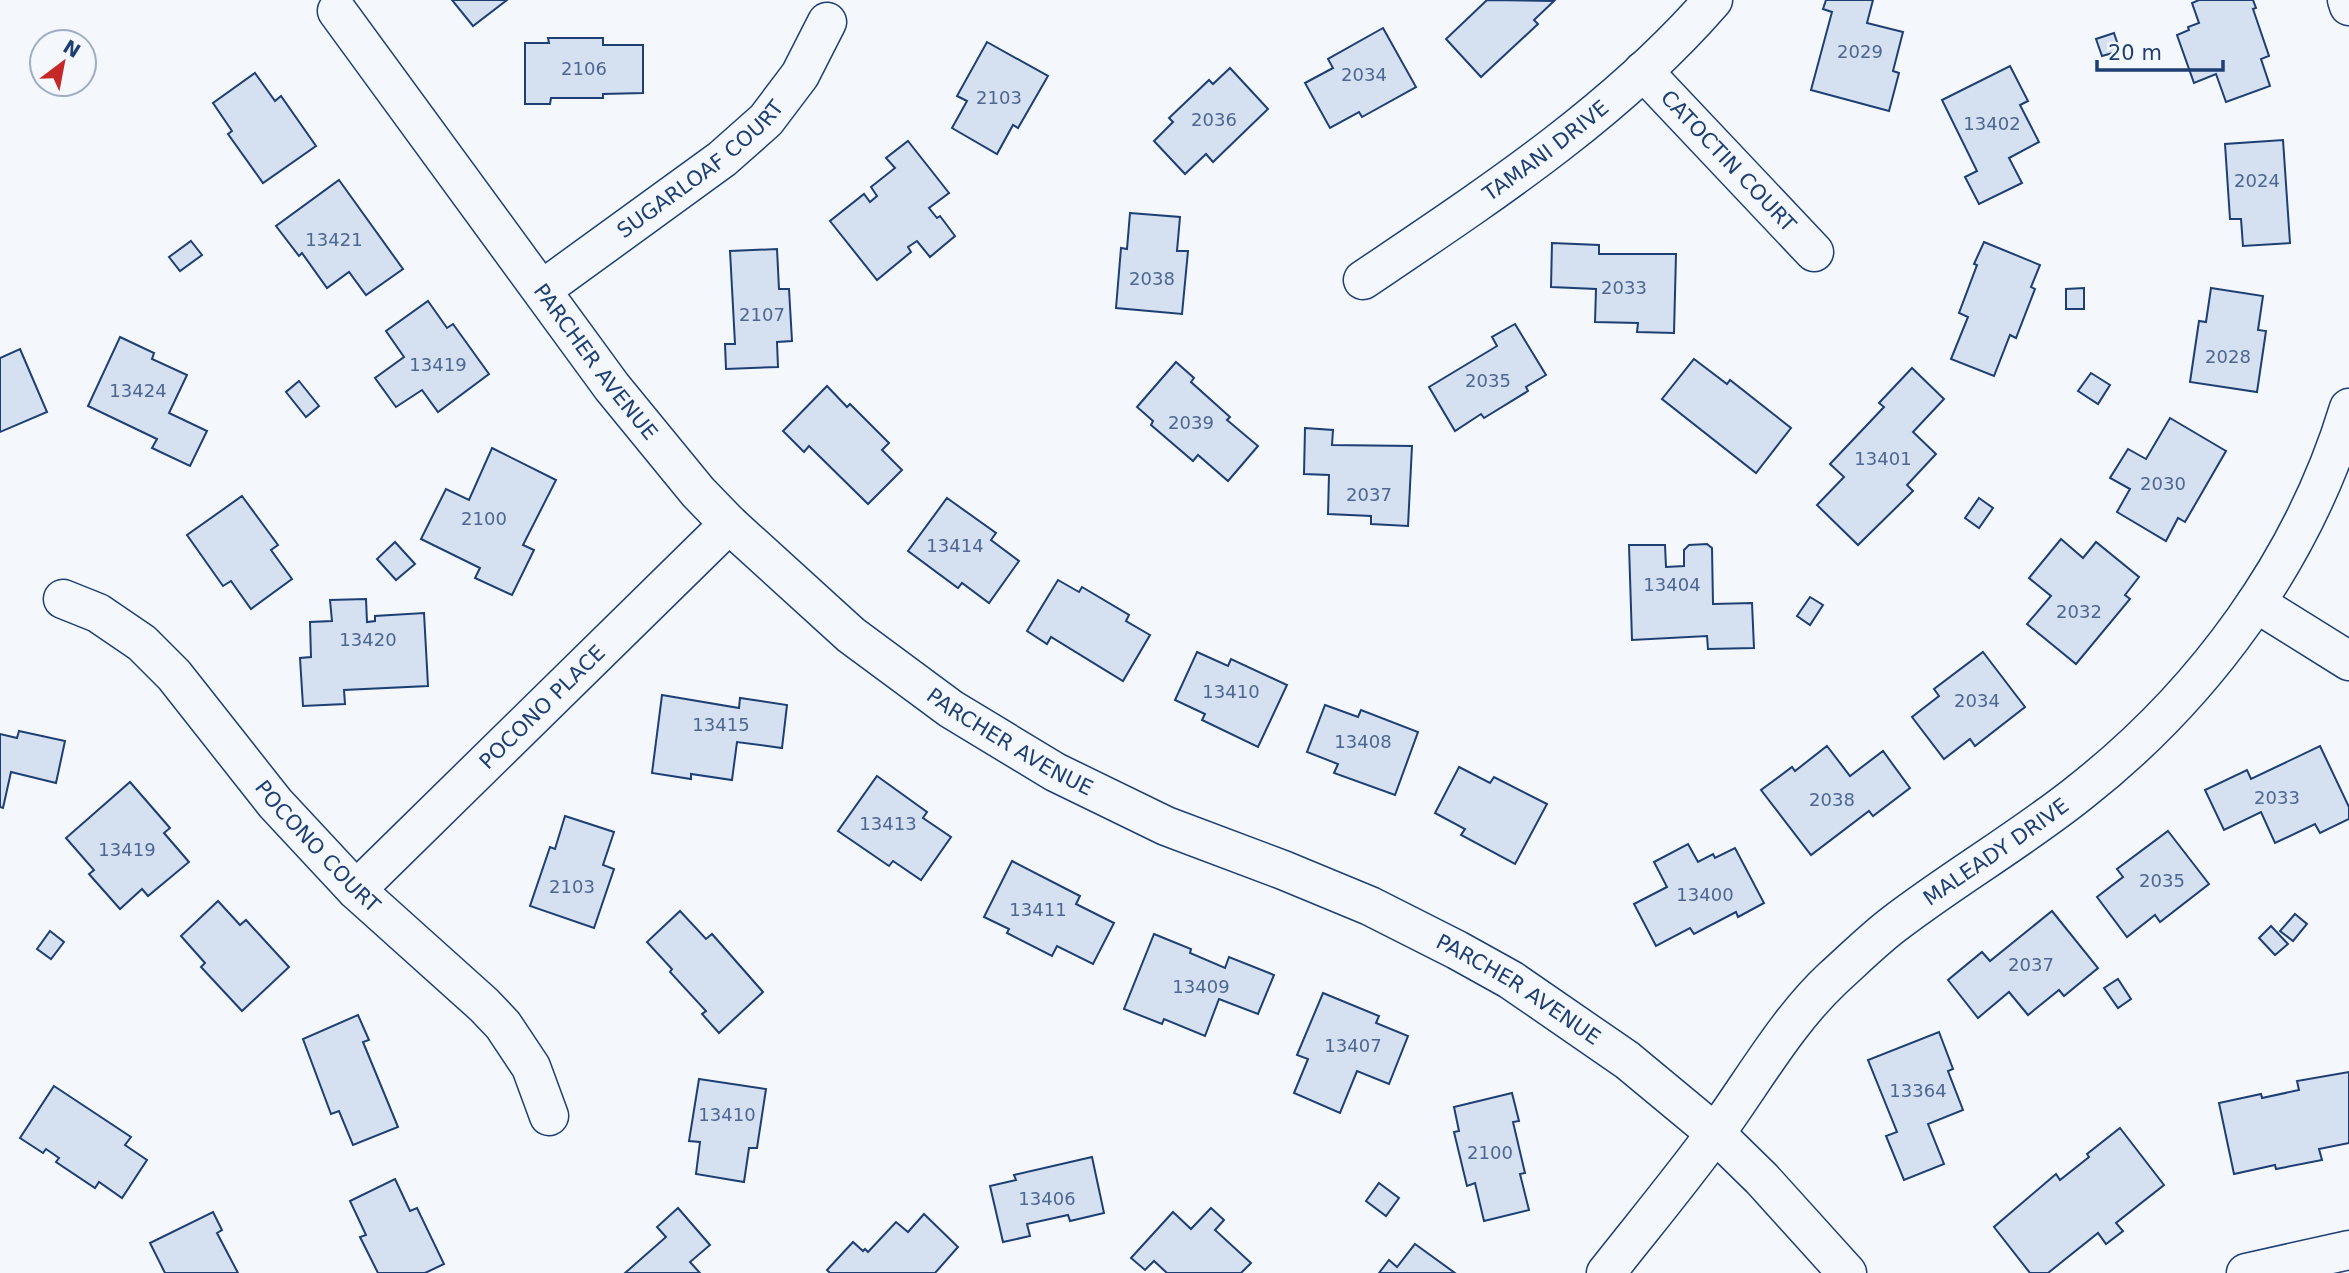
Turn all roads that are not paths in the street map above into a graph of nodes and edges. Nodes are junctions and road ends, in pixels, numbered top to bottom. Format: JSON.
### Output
{"nodes":[{"id":1,"x":1713,"y":0,"type":"edge"},
{"id":2,"x":2347,"y":0,"type":"edge"},
{"id":3,"x":2349,"y":6,"type":"edge"},
{"id":4,"x":337,"y":11,"type":"dead end"},
{"id":5,"x":827,"y":23,"type":"dead end"},
{"id":6,"x":1643,"y":71,"type":"junction"},
{"id":7,"x":1814,"y":252,"type":"dead end"},
{"id":8,"x":1363,"y":280,"type":"dead end"},
{"id":9,"x":543,"y":289,"type":"junction"},
{"id":10,"x":2349,"y":408,"type":"edge"},
{"id":11,"x":729,"y":524,"type":"junction"},
{"id":12,"x":63,"y":599,"type":"dead end"},
{"id":13,"x":2256,"y":603,"type":"junction"},
{"id":14,"x":2349,"y":661,"type":"edge"},
{"id":15,"x":356,"y":890,"type":"junction"},
{"id":16,"x":549,"y":1116,"type":"dead end"},
{"id":17,"x":1715,"y":1133,"type":"junction"},
{"id":18,"x":2349,"y":1250,"type":"edge"},
{"id":19,"x":1606,"y":1273,"type":"edge"},
{"id":20,"x":1847,"y":1273,"type":"edge"},
{"id":21,"x":2246,"y":1273,"type":"edge"}],
"edges":[{"from":1,"to":6,"type":"street","name":"TAMANI DRIVE"},
{"from":2,"to":3,"type":"street"},
{"from":4,"to":9,"type":"street","name":"PARCHER AVENUE"},
{"from":5,"to":9,"type":"street","name":"SUGARLOAF COURT"},
{"from":6,"to":7,"type":"street","name":"CATOCTIN COURT"},
{"from":6,"to":8,"type":"street","name":"TAMANI DRIVE"},
{"from":9,"to":11,"type":"street","name":"PARCHER AVENUE"},
{"from":10,"to":13,"type":"street","name":"MALEADY DRIVE"},
{"from":11,"to":15,"type":"street","name":"POCONO PLACE"},
{"from":11,"to":17,"type":"street","name":"PARCHER AVENUE"},
{"from":12,"to":15,"type":"street","name":"POCONO COURT"},
{"from":13,"to":14,"type":"street"},
{"from":13,"to":17,"type":"street","name":"MALEADY DRIVE"},
{"from":15,"to":16,"type":"street","name":"POCONO COURT"},
{"from":17,"to":19,"type":"street","name":"MALEADY DRIVE"},
{"from":17,"to":20,"type":"street","name":"PARCHER AVENUE"},
{"from":18,"to":21,"type":"street"}]}
